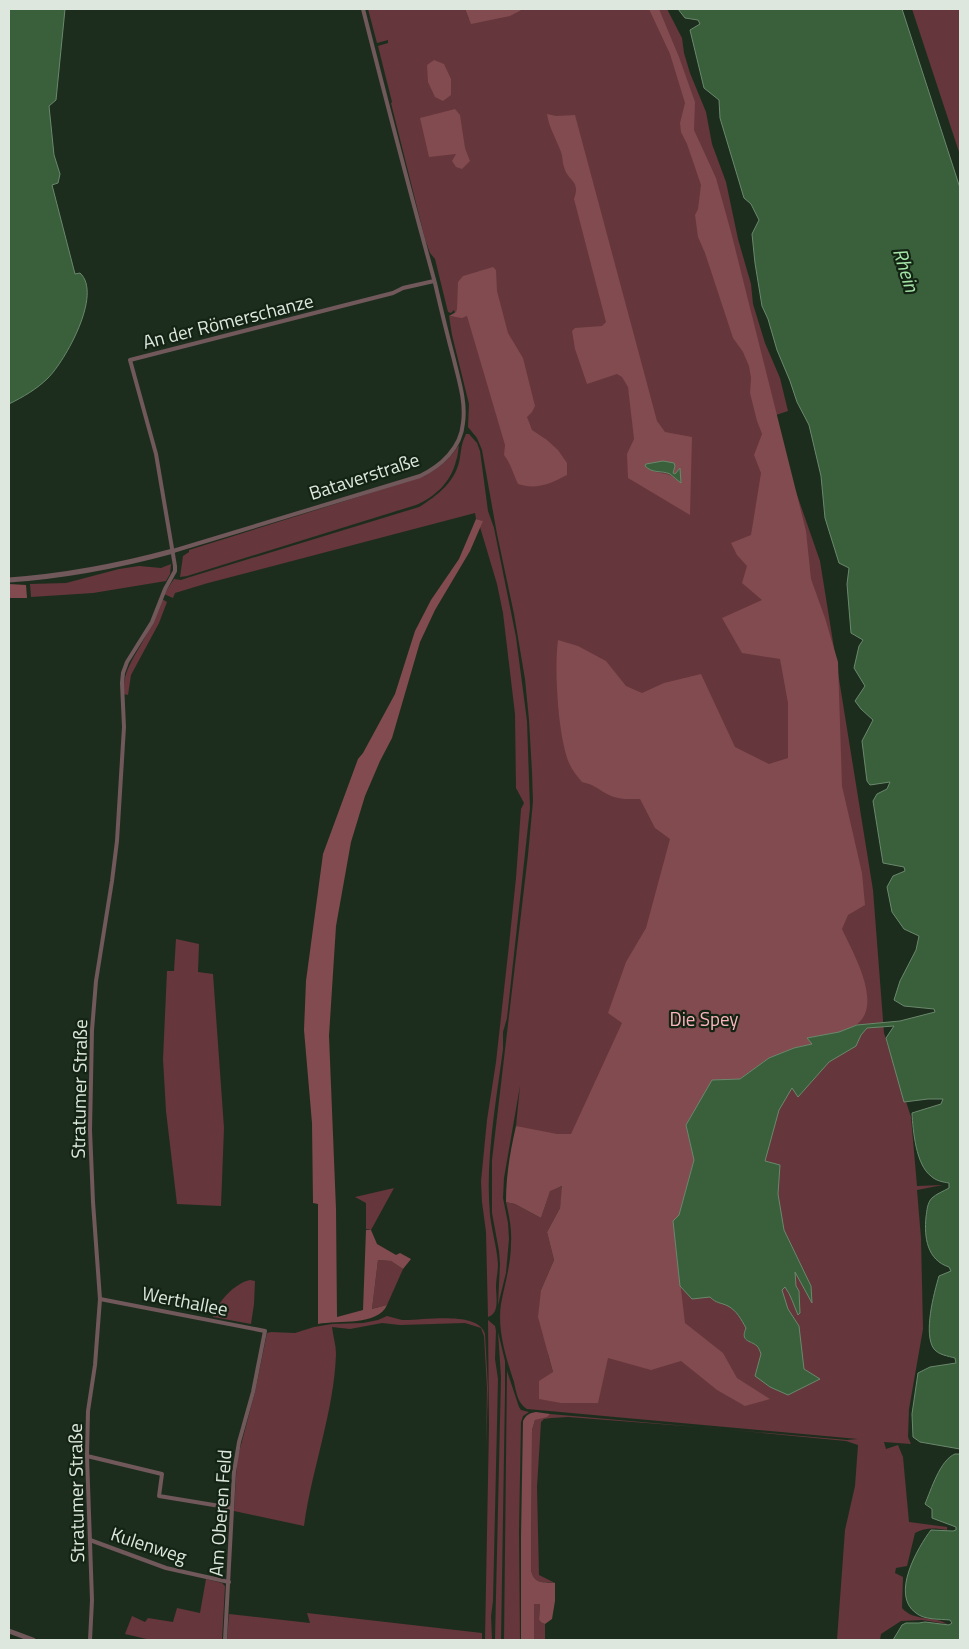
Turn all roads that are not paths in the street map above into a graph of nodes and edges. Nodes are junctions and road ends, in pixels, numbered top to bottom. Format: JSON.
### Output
{"nodes":[{"id":1,"x":364,"y":9,"type":"edge"},
{"id":2,"x":434,"y":281,"type":"junction"},
{"id":3,"x":173,"y":551,"type":"junction"},
{"id":4,"x":9,"y":580,"type":"edge"},
{"id":5,"x":100,"y":1299,"type":"junction"},
{"id":6,"x":265,"y":1331,"type":"joint"},
{"id":7,"x":87,"y":1456,"type":"junction"},
{"id":8,"x":232,"y":1508,"type":"junction"},
{"id":9,"x":90,"y":1540,"type":"junction"},
{"id":10,"x":229,"y":1582,"type":"junction"},
{"id":11,"x":9,"y":1631,"type":"edge"},
{"id":12,"x":33,"y":1640,"type":"edge"},
{"id":13,"x":90,"y":1640,"type":"edge"},
{"id":14,"x":225,"y":1640,"type":"edge"}],
"edges":[{"from":1,"to":2,"type":"street","name":"Bataverstraße"},
{"from":2,"to":3,"type":"street","name":"Bataverstraße"},
{"from":2,"to":3,"type":"street","name":"An der Römerschanze"},
{"from":3,"to":4,"type":"street","name":"Bataverstraße"},
{"from":3,"to":5,"type":"street","name":"Stratumer Straße"},
{"from":5,"to":6,"type":"street","name":"Werthallee"},
{"from":5,"to":7,"type":"street","name":"Stratumer Straße"},
{"from":6,"to":8,"type":"street","name":"Am Oberen Feld"},
{"from":7,"to":8,"type":"street"},
{"from":7,"to":9,"type":"street","name":"Stratumer Straße"},
{"from":8,"to":10,"type":"street","name":"Am Oberen Feld"},
{"from":9,"to":10,"type":"street","name":"Kulenweg"},
{"from":9,"to":13,"type":"street","name":"Stratumer Straße"},
{"from":10,"to":14,"type":"street","name":"Am Oberen Feld"},
{"from":11,"to":12,"type":"street"}]}
